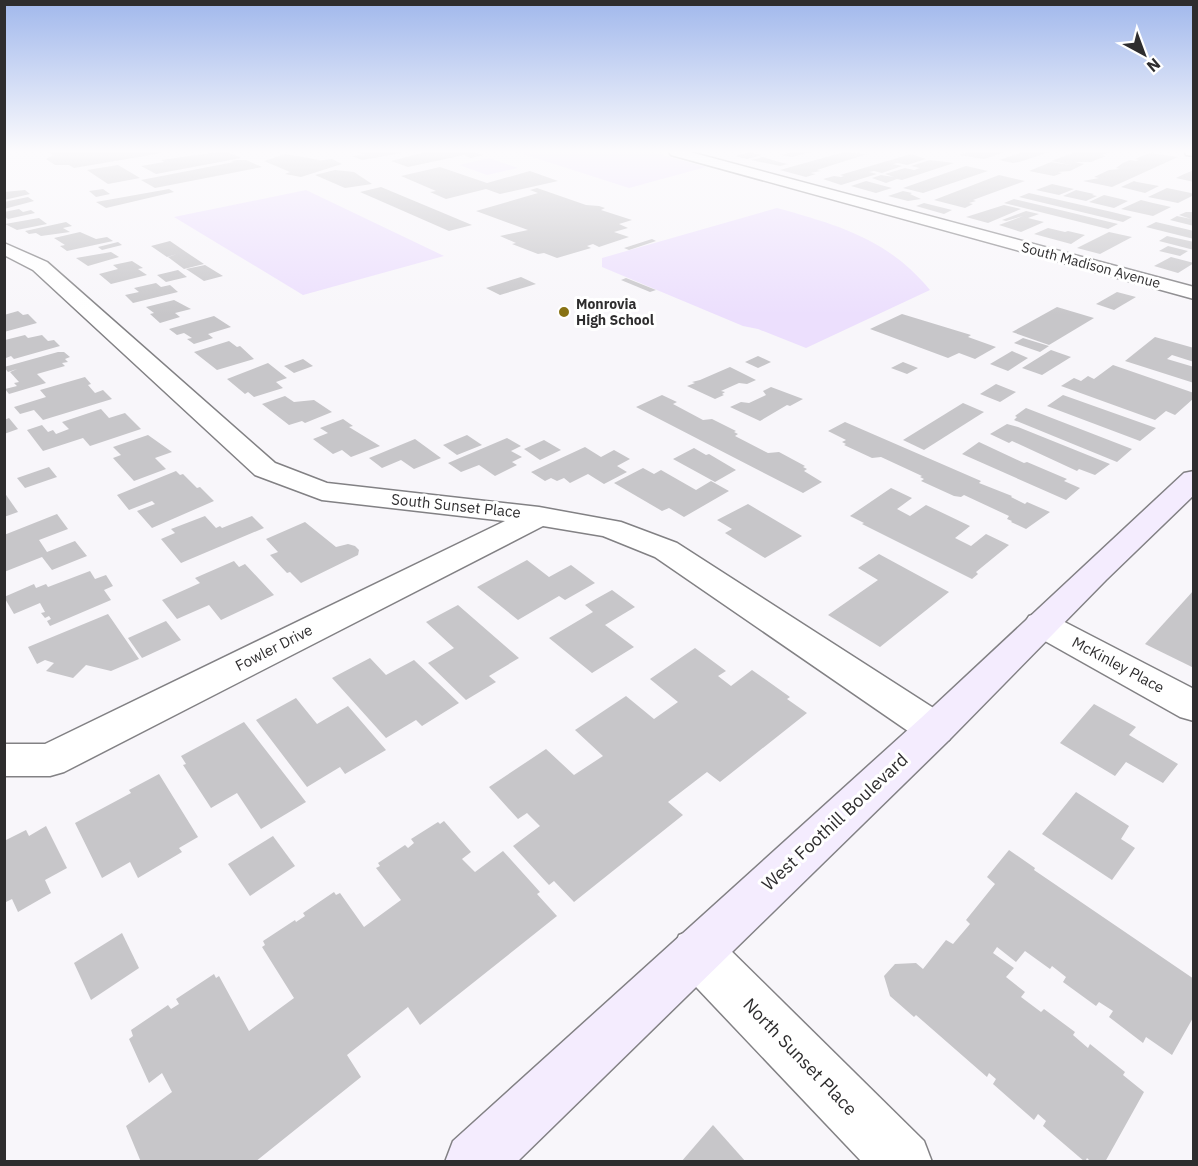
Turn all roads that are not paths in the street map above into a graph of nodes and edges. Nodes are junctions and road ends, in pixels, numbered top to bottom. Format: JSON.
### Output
{"nodes":[{"id":1,"x":876,"y":206,"type":"edge"},
{"id":2,"x":10,"y":254,"type":"edge"},
{"id":3,"x":1194,"y":293,"type":"edge"},
{"id":4,"x":1194,"y":480,"type":"edge"},
{"id":5,"x":539,"y":516,"type":"junction"},
{"id":6,"x":1041,"y":624,"type":"junction"},
{"id":7,"x":1194,"y":707,"type":"edge"},
{"id":8,"x":935,"y":729,"type":"junction"},
{"id":9,"x":4,"y":760,"type":"edge"},
{"id":10,"x":698,"y":952,"type":"junction"},
{"id":11,"x":474,"y":1161,"type":"edge"},
{"id":12,"x":903,"y":1161,"type":"edge"}],
"edges":[{"from":1,"to":3,"type":"street","name":"South Madison Avenue"},
{"from":2,"to":5,"type":"street","name":"South Sunset Place"},
{"from":4,"to":6,"type":"main road","name":"West Foothill Boulevard"},
{"from":5,"to":8,"type":"street","name":"South Sunset Place"},
{"from":5,"to":9,"type":"street","name":"Fowler Drive"},
{"from":6,"to":7,"type":"street","name":"McKinley Place"},
{"from":6,"to":8,"type":"main road","name":"West Foothill Boulevard"},
{"from":8,"to":10,"type":"main road","name":"West Foothill Boulevard"},
{"from":10,"to":11,"type":"main road","name":"West Foothill Boulevard"},
{"from":10,"to":12,"type":"street","name":"North Sunset Place"}]}
